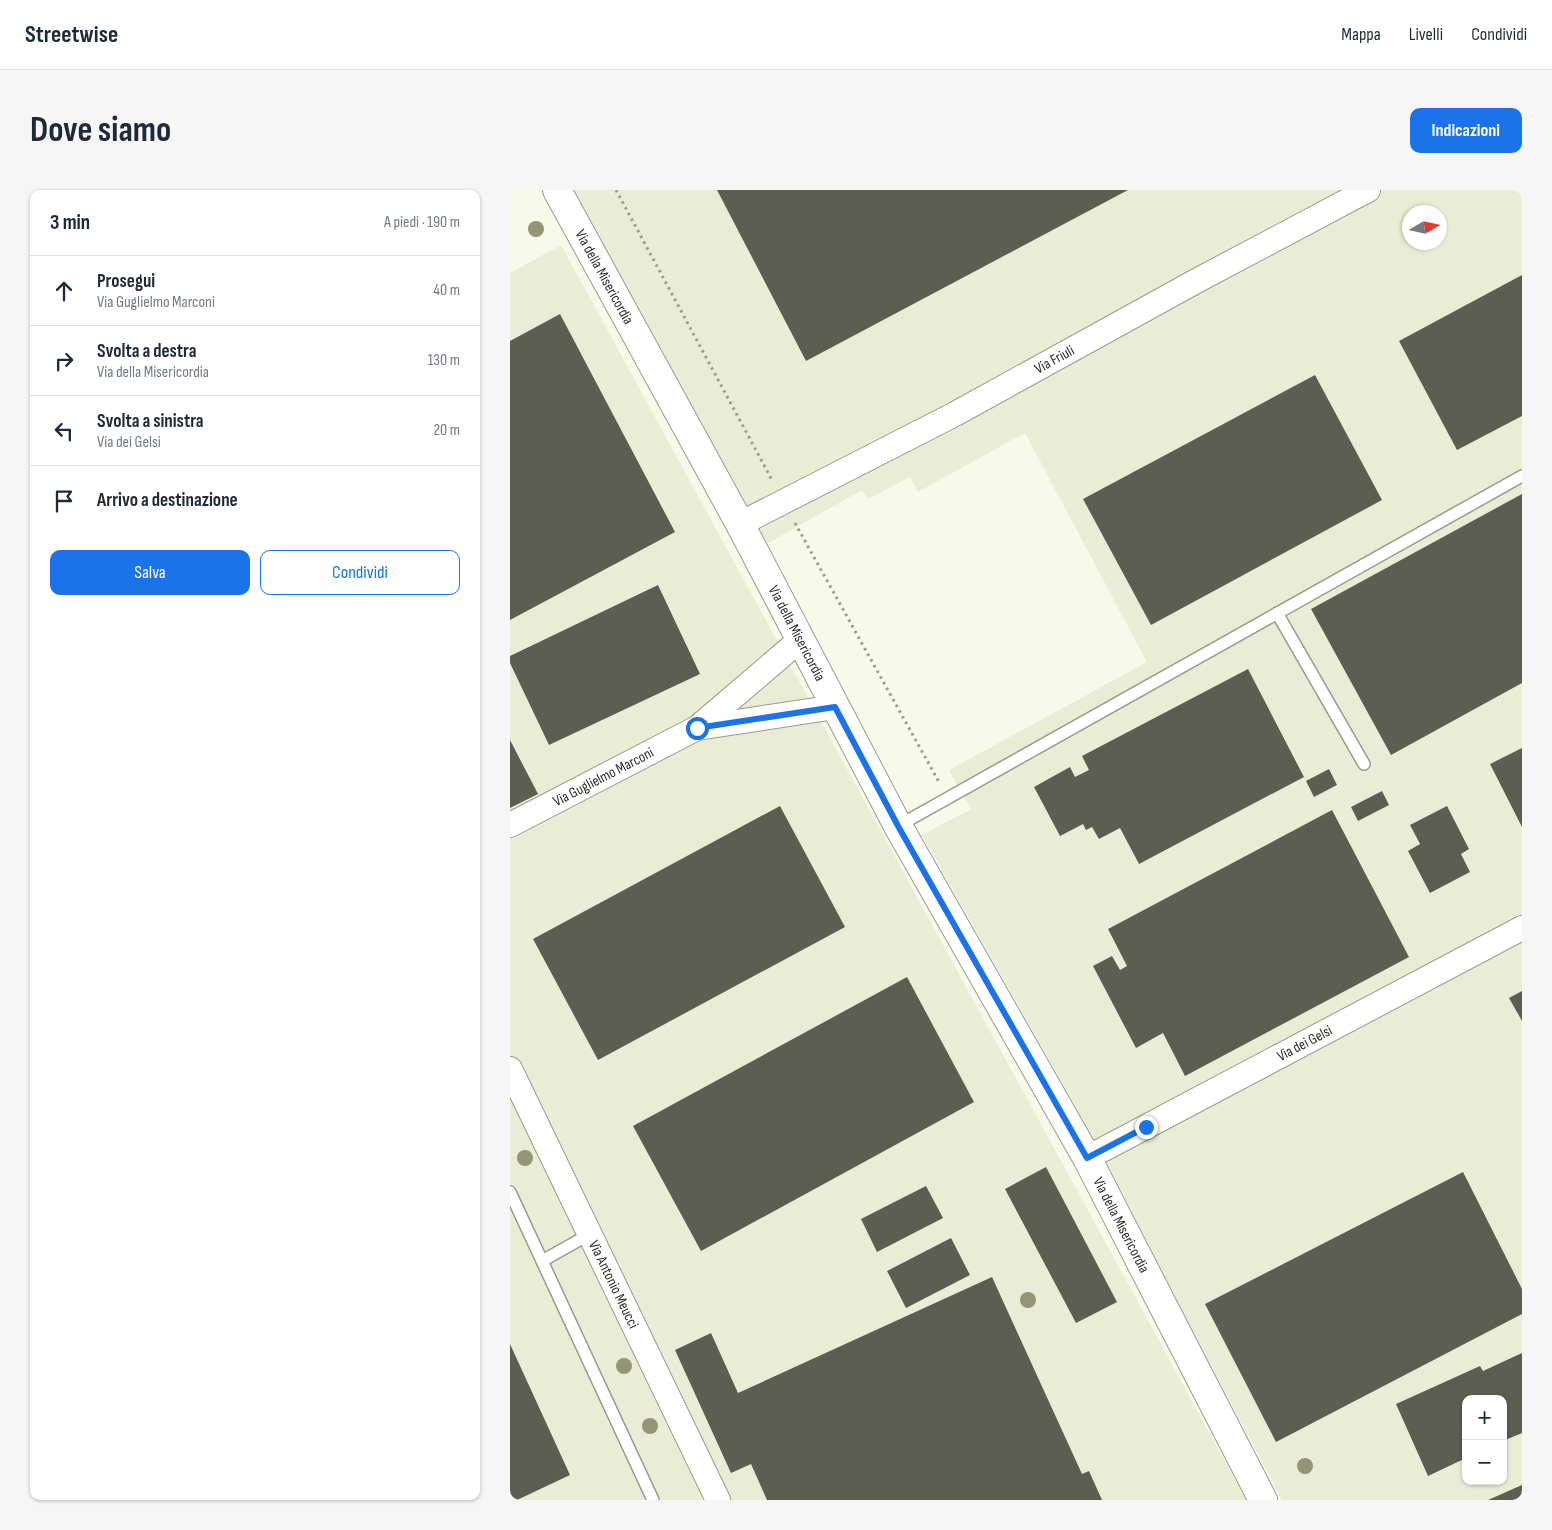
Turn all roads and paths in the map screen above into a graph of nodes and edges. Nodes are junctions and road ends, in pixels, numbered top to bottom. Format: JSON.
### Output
{"nodes":[{"id":1,"x":557,"y":190,"type":"edge"},
{"id":2,"x":1368,"y":190,"type":"edge"},
{"id":3,"x":1522,"y":476,"type":"edge"},
{"id":4,"x":740,"y":524,"type":"junction"},
{"id":5,"x":1277,"y":614,"type":"junction"},
{"id":6,"x":800,"y":640,"type":"junction"},
{"id":7,"x":835,"y":707,"type":"junction"},
{"id":8,"x":697,"y":728,"type":"junction"},
{"id":9,"x":1364,"y":764,"type":"dead end"},
{"id":10,"x":510,"y":825,"type":"edge"},
{"id":11,"x":898,"y":826,"type":"junction"},
{"id":12,"x":1522,"y":928,"type":"edge"},
{"id":13,"x":510,"y":1069,"type":"edge"},
{"id":14,"x":1087,"y":1158,"type":"junction"},
{"id":15,"x":510,"y":1192,"type":"edge"},
{"id":16,"x":590,"y":1234,"type":"junction"},
{"id":17,"x":542,"y":1261,"type":"junction"},
{"id":18,"x":653,"y":1500,"type":"edge"},
{"id":19,"x":718,"y":1500,"type":"edge"},
{"id":20,"x":1263,"y":1500,"type":"edge"}],
"edges":[{"from":1,"to":4,"type":"street","name":"Via della Misericordia"},
{"from":2,"to":4,"type":"street","name":"Via Friuli"},
{"from":3,"to":5,"type":"lane"},
{"from":4,"to":6,"type":"street","name":"Via della Misericordia"},
{"from":5,"to":9,"type":"lane"},
{"from":5,"to":11,"type":"lane"},
{"from":6,"to":7,"type":"street","name":"Via della Misericordia"},
{"from":6,"to":8,"type":"street","name":"Via Guglielmo Marconi"},
{"from":7,"to":8,"type":"street","name":"Via Guglielmo Marconi"},
{"from":7,"to":11,"type":"street","name":"Via della Misericordia"},
{"from":8,"to":10,"type":"street","name":"Via Guglielmo Marconi"},
{"from":11,"to":14,"type":"street","name":"Via della Misericordia"},
{"from":12,"to":14,"type":"street","name":"Via dei Gelsi"},
{"from":13,"to":16,"type":"street","name":"Via Antonio Meucci"},
{"from":14,"to":20,"type":"street","name":"Via della Misericordia"},
{"from":15,"to":17,"type":"lane"},
{"from":16,"to":17,"type":"lane"},
{"from":16,"to":19,"type":"street","name":"Via Antonio Meucci"},
{"from":17,"to":18,"type":"lane"}]}
